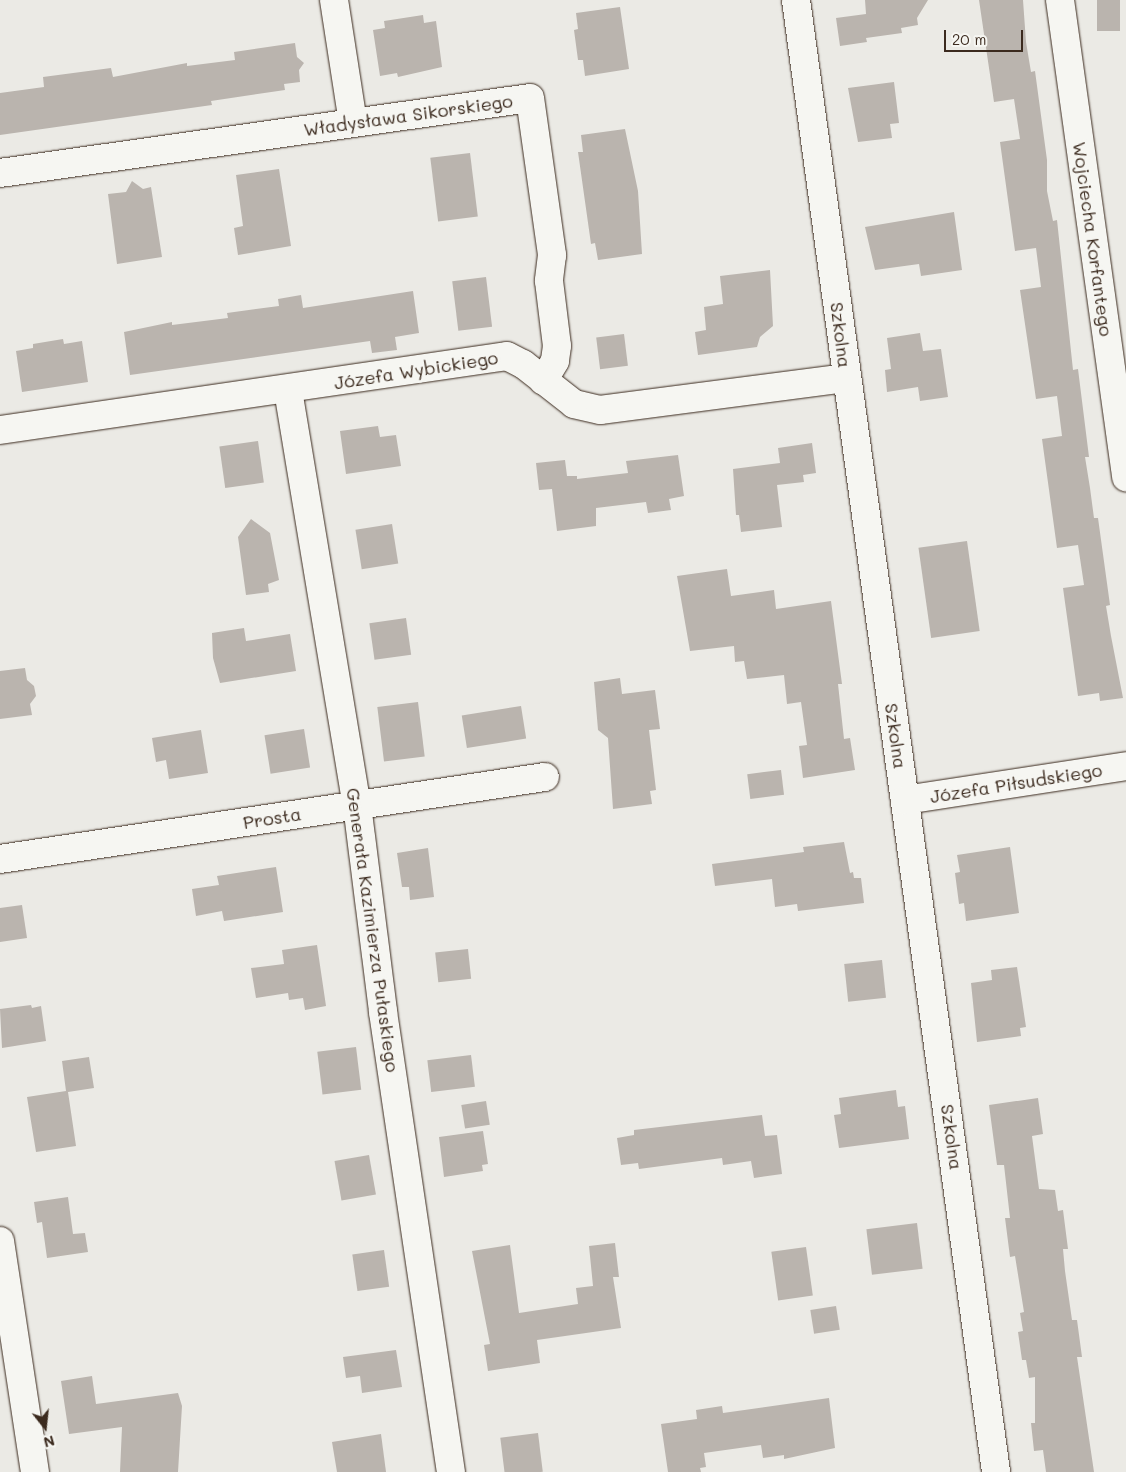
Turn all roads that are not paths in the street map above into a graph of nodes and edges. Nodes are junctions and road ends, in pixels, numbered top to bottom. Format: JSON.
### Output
{"nodes":[{"id":1,"x":334,"y":0,"type":"edge"},
{"id":2,"x":796,"y":0,"type":"edge"},
{"id":3,"x":1060,"y":0,"type":"edge"},
{"id":4,"x":353,"y":123,"type":"junction"},
{"id":5,"x":0,"y":173,"type":"edge"},
{"id":6,"x":847,"y":378,"type":"junction"},
{"id":7,"x":543,"y":381,"type":"junction"},
{"id":8,"x":288,"y":390,"type":"junction"},
{"id":9,"x":0,"y":430,"type":"edge"},
{"id":10,"x":1126,"y":477,"type":"edge"},
{"id":11,"x":1126,"y":766,"type":"edge"},
{"id":12,"x":545,"y":777,"type":"dead end"},
{"id":13,"x":905,"y":800,"type":"junction"},
{"id":14,"x":357,"y":805,"type":"junction"},
{"id":15,"x":0,"y":859,"type":"edge"},
{"id":16,"x":0,"y":1242,"type":"edge"},
{"id":17,"x":35,"y":1472,"type":"edge"},
{"id":18,"x":451,"y":1472,"type":"edge"},
{"id":19,"x":996,"y":1472,"type":"edge"}],
"edges":[{"from":1,"to":4,"type":"street"},
{"from":2,"to":6,"type":"street","name":"Szkolna"},
{"from":3,"to":10,"type":"street","name":"Wojciecha Korfantego"},
{"from":4,"to":5,"type":"street","name":"Władysława Sikorskiego"},
{"from":4,"to":7,"type":"street","name":"Władysława Sikorskiego"},
{"from":6,"to":7,"type":"street","name":"Józefa Wybickiego"},
{"from":6,"to":13,"type":"street","name":"Szkolna"},
{"from":7,"to":8,"type":"street","name":"Józefa Wybickiego"},
{"from":8,"to":9,"type":"street","name":"Józefa Wybickiego"},
{"from":8,"to":14,"type":"street","name":"Generała Kazimierza Pułaskiego"},
{"from":11,"to":13,"type":"street","name":"Józefa Piłsudskiego"},
{"from":12,"to":14,"type":"street","name":"Prosta"},
{"from":13,"to":19,"type":"street","name":"Szkolna"},
{"from":14,"to":15,"type":"street","name":"Prosta"},
{"from":14,"to":18,"type":"street","name":"Generała Kazimierza Pułaskiego"},
{"from":16,"to":17,"type":"street"}]}
